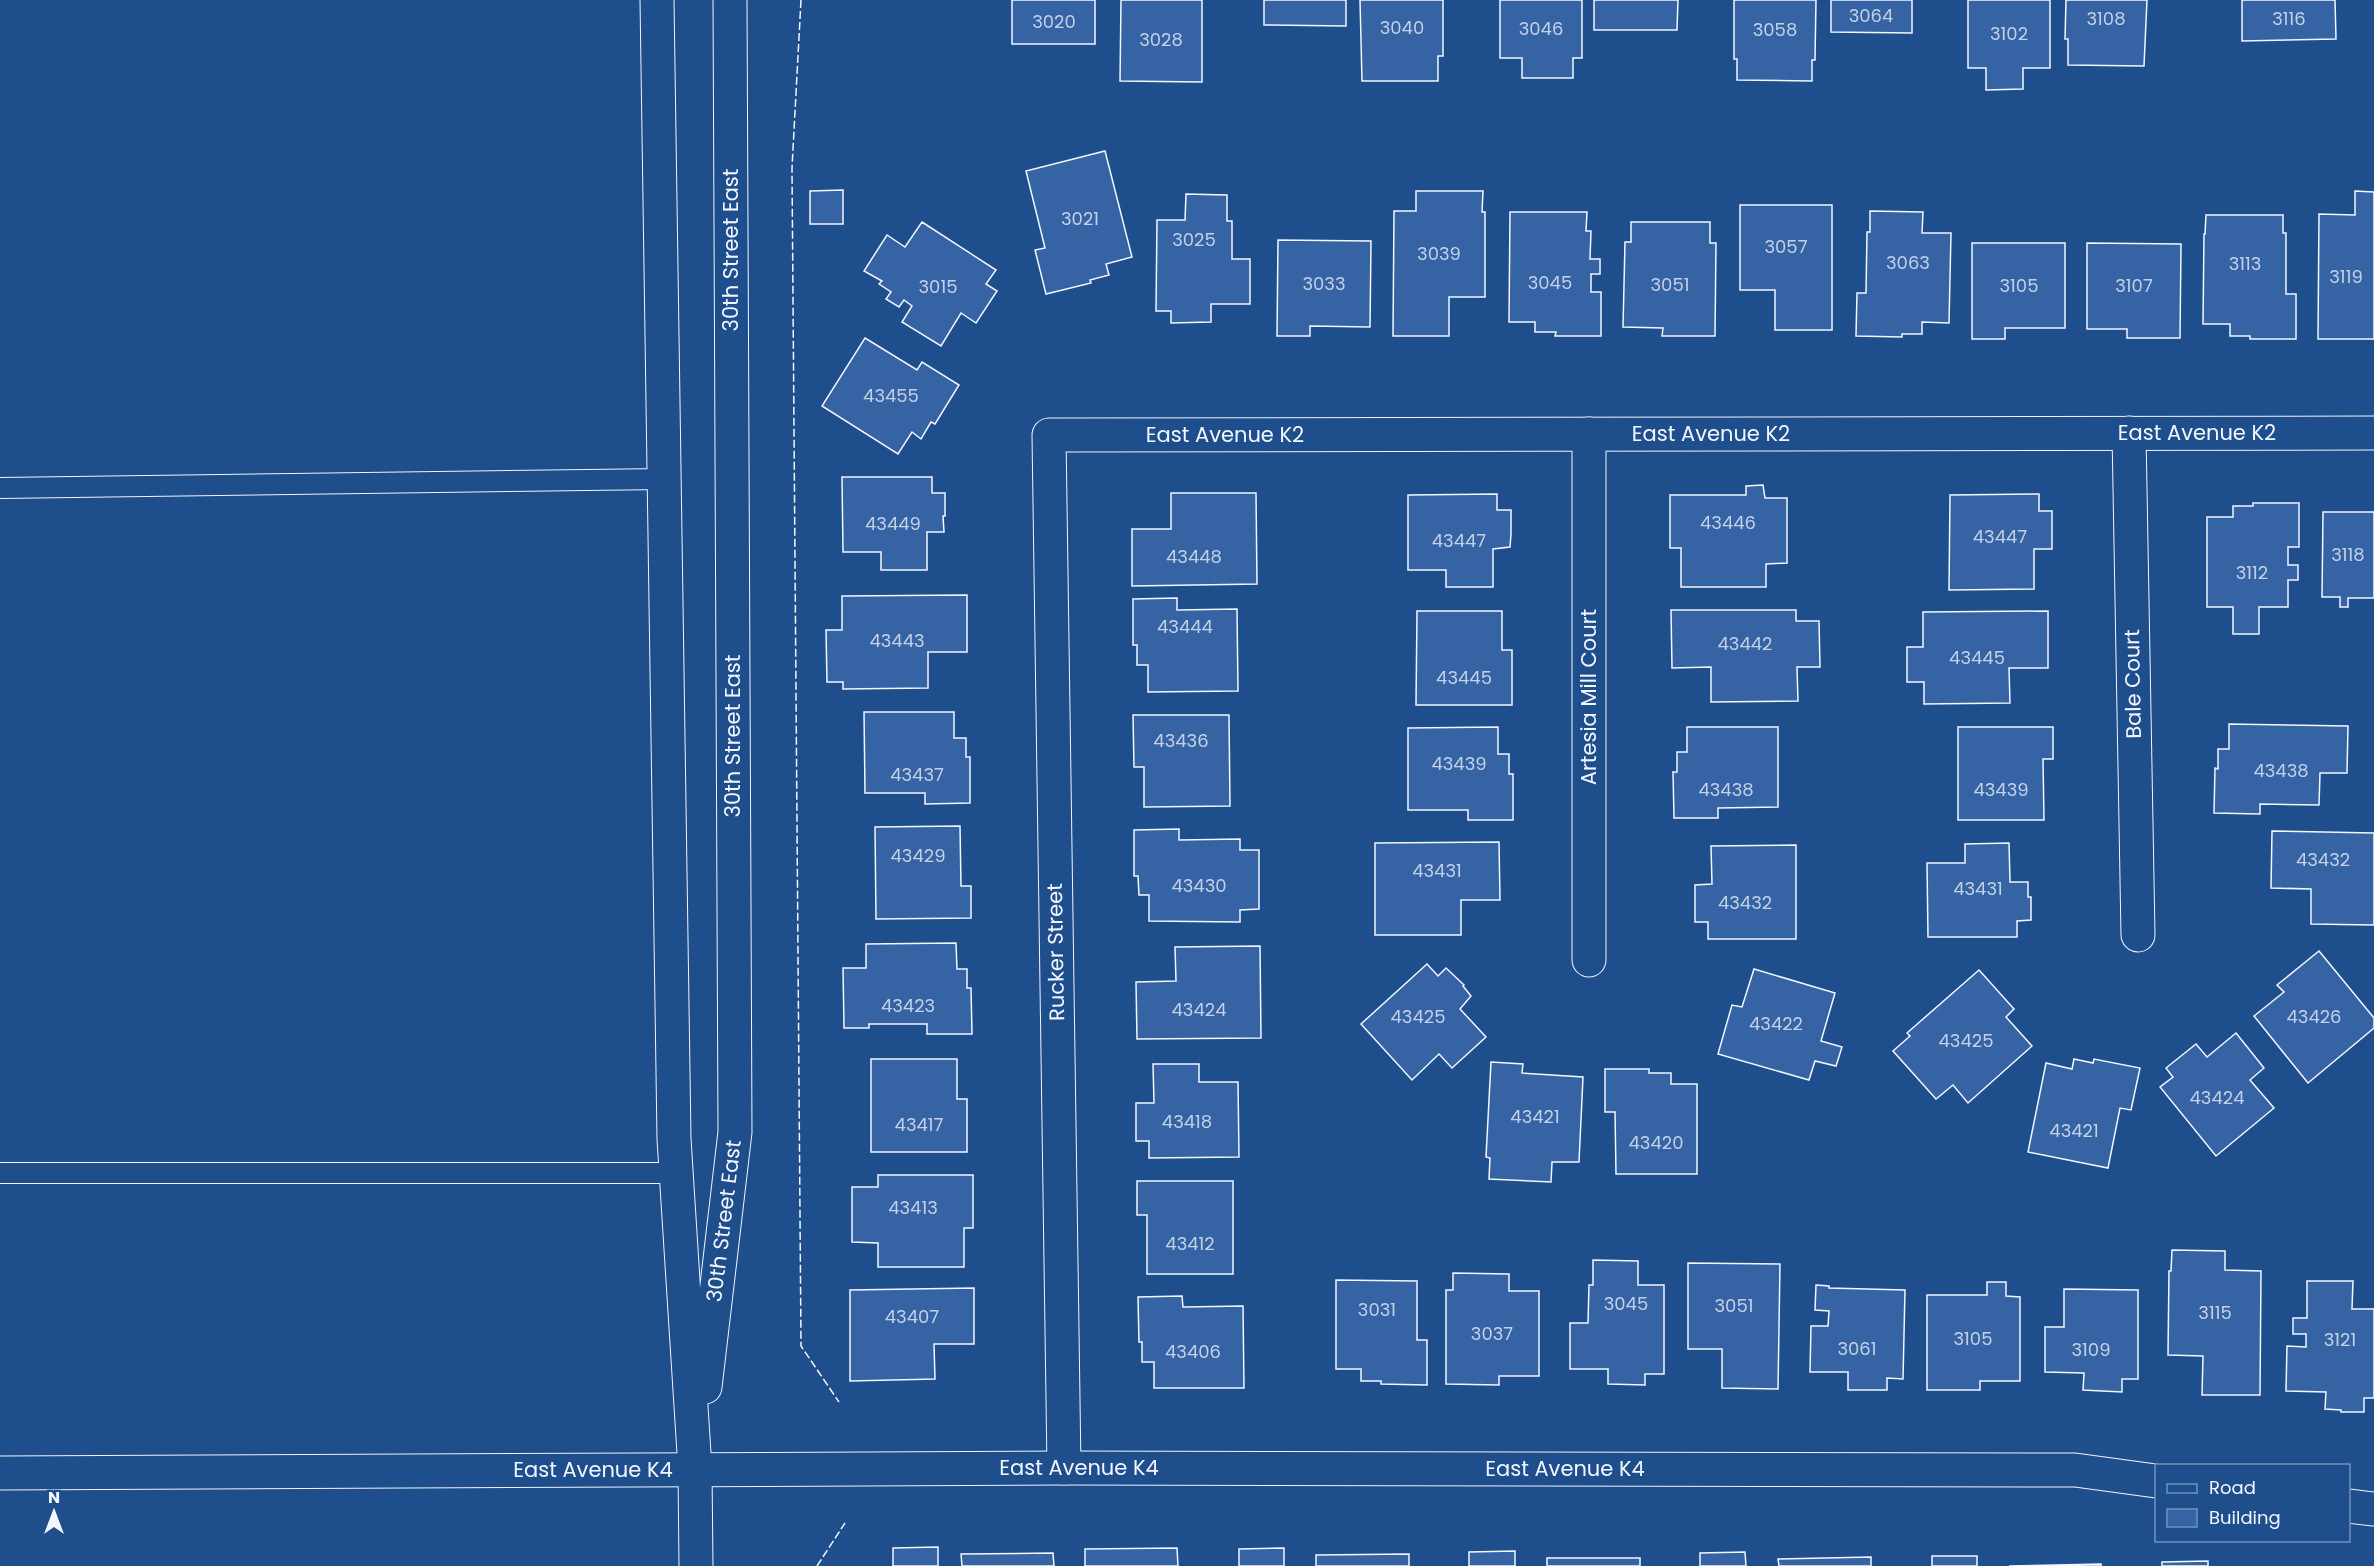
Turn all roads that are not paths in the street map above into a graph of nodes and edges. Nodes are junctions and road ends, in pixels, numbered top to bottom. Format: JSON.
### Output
{"nodes":[{"id":1,"x":657,"y":0,"type":"edge"},
{"id":2,"x":730,"y":0,"type":"edge"},
{"id":3,"x":2128,"y":433,"type":"junction"},
{"id":4,"x":2374,"y":433,"type":"edge"},
{"id":5,"x":1049,"y":435,"type":"joint"},
{"id":6,"x":1589,"y":435,"type":"junction"},
{"id":7,"x":664,"y":479,"type":"junction"},
{"id":8,"x":0,"y":488,"type":"edge"},
{"id":9,"x":2138,"y":935,"type":"dead end"},
{"id":10,"x":1589,"y":960,"type":"dead end"},
{"id":11,"x":0,"y":1173,"type":"edge"},
{"id":12,"x":676,"y":1173,"type":"junction"},
{"id":13,"x":1064,"y":1468,"type":"junction"},
{"id":14,"x":695,"y":1469,"type":"junction"},
{"id":15,"x":0,"y":1473,"type":"edge"},
{"id":16,"x":2155,"y":1481,"type":"edge"},
{"id":17,"x":2350,"y":1506,"type":"edge"},
{"id":18,"x":2374,"y":1509,"type":"edge"},
{"id":19,"x":696,"y":1566,"type":"edge"}],
"edges":[{"from":1,"to":7,"type":"street","name":"30th Street East"},
{"from":2,"to":14,"type":"street","name":"30th Street East"},
{"from":3,"to":4,"type":"street","name":"East Avenue K2"},
{"from":3,"to":6,"type":"street","name":"East Avenue K2"},
{"from":3,"to":9,"type":"street","name":"Bale Court"},
{"from":5,"to":6,"type":"street","name":"East Avenue K2"},
{"from":5,"to":13,"type":"street","name":"Rucker Street"},
{"from":6,"to":10,"type":"street","name":"Artesia Mill Court"},
{"from":7,"to":8,"type":"lane"},
{"from":7,"to":12,"type":"street","name":"30th Street East"},
{"from":11,"to":12,"type":"lane"},
{"from":12,"to":14,"type":"street","name":"30th Street East"},
{"from":13,"to":14,"type":"street","name":"East Avenue K4"},
{"from":13,"to":16,"type":"street","name":"East Avenue K4"},
{"from":14,"to":15,"type":"street","name":"East Avenue K4"},
{"from":14,"to":19,"type":"street","name":"30th Street East"},
{"from":17,"to":18,"type":"street"}]}
